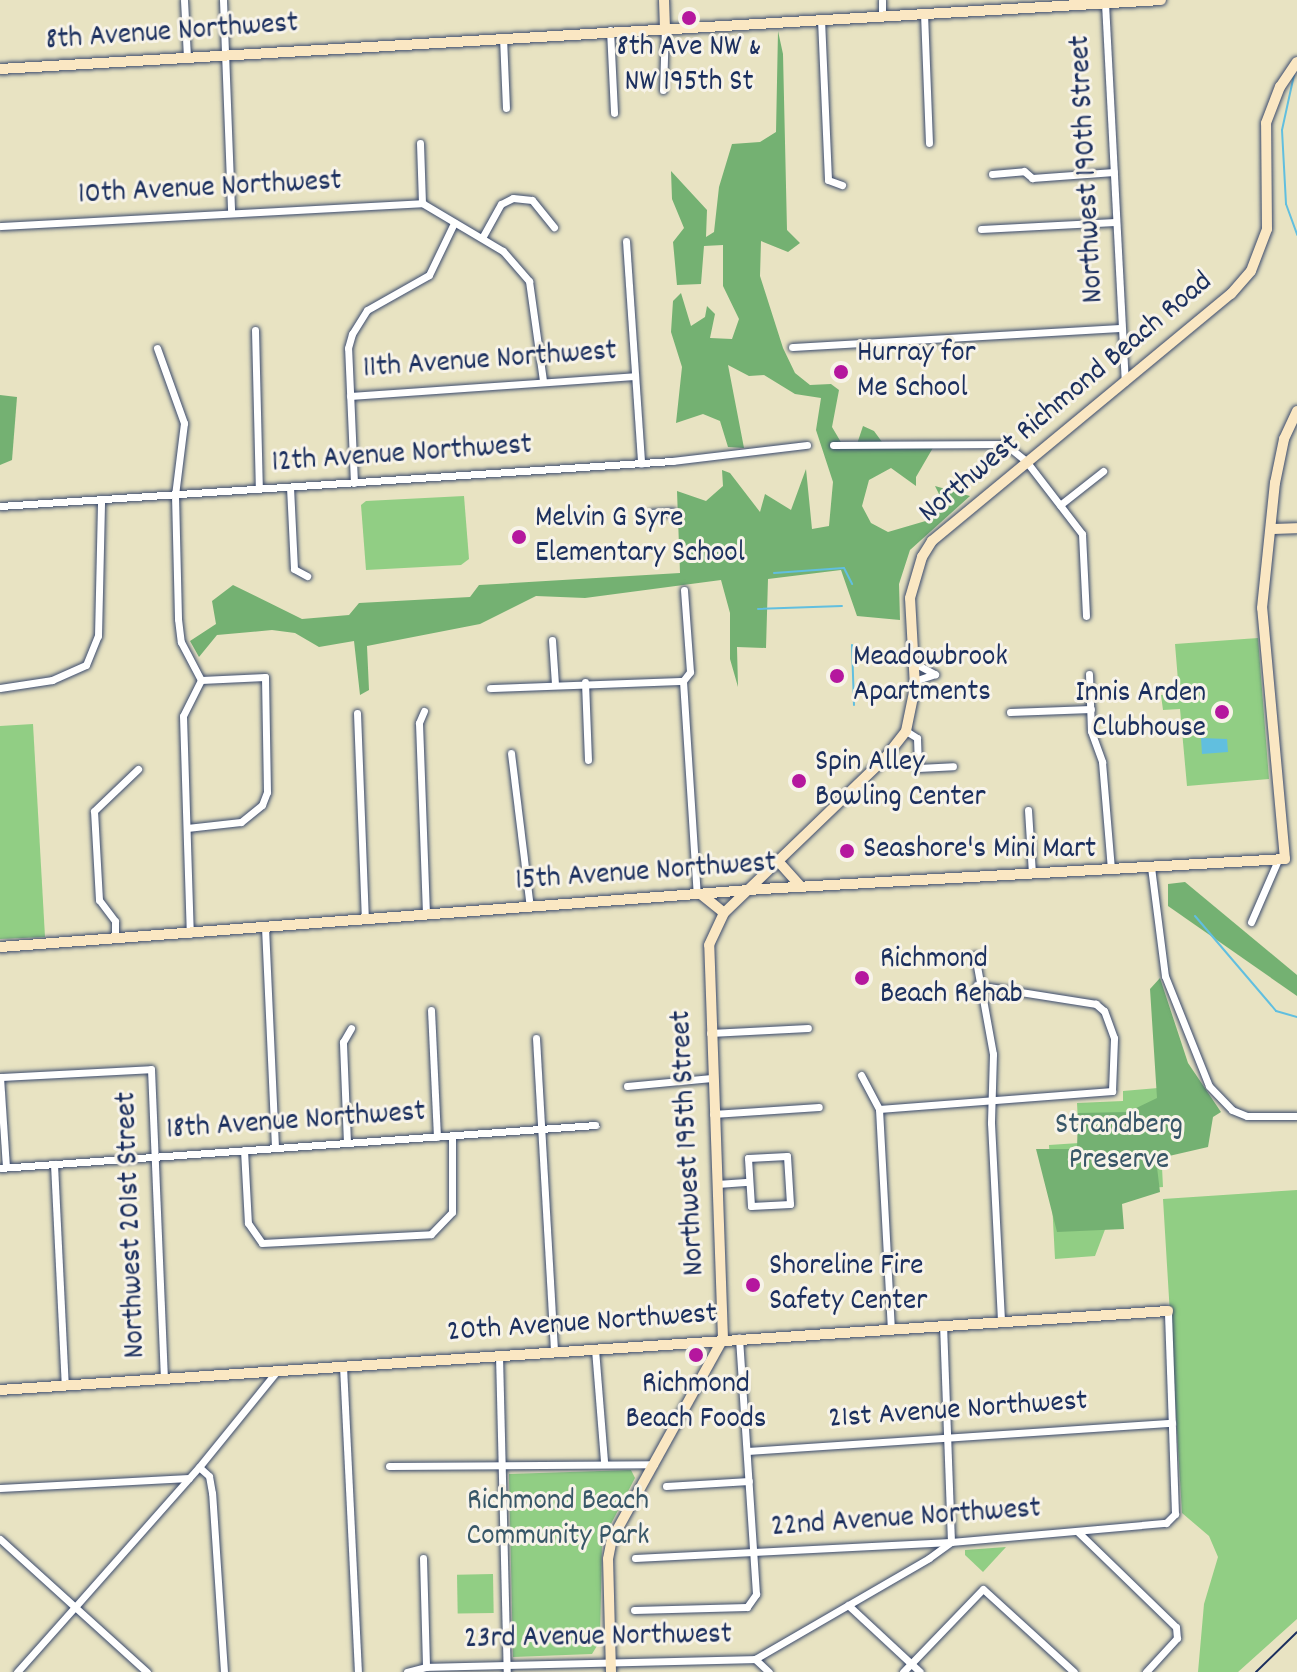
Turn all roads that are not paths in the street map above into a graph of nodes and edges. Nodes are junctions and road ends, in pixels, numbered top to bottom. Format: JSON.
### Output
{"nodes":[{"id":1,"x":184,"y":0,"type":"edge"},
{"id":2,"x":223,"y":0,"type":"edge"},
{"id":3,"x":664,"y":0,"type":"edge"},
{"id":4,"x":882,"y":0,"type":"edge"},
{"id":5,"x":1161,"y":0,"type":"edge"},
{"id":6,"x":1145,"y":1,"type":"edge"},
{"id":7,"x":1065,"y":2,"type":"edge"},
{"id":8,"x":1105,"y":3,"type":"junction"},
{"id":9,"x":961,"y":6,"type":"edge"},
{"id":10,"x":924,"y":13,"type":"junction"},
{"id":11,"x":882,"y":15,"type":"junction"},
{"id":12,"x":821,"y":19,"type":"junction"},
{"id":13,"x":665,"y":27,"type":"junction"},
{"id":14,"x":610,"y":30,"type":"junction"},
{"id":15,"x":503,"y":37,"type":"junction"},
{"id":16,"x":225,"y":54,"type":"junction"},
{"id":17,"x":187,"y":57,"type":"junction"},
{"id":18,"x":1297,"y":62,"type":"edge"},
{"id":19,"x":0,"y":69,"type":"edge"},
{"id":20,"x":663,"y":90,"type":"dead end"},
{"id":21,"x":506,"y":108,"type":"dead end"},
{"id":22,"x":614,"y":113,"type":"dead end"},
{"id":23,"x":420,"y":143,"type":"dead end"},
{"id":24,"x":929,"y":143,"type":"dead end"},
{"id":25,"x":1114,"y":172,"type":"junction"},
{"id":26,"x":992,"y":174,"type":"dead end"},
{"id":27,"x":842,"y":185,"type":"dead end"},
{"id":28,"x":422,"y":203,"type":"junction"},
{"id":29,"x":231,"y":212,"type":"junction"},
{"id":30,"x":1115,"y":222,"type":"junction"},
{"id":31,"x":454,"y":223,"type":"junction"},
{"id":32,"x":0,"y":226,"type":"edge"},
{"id":33,"x":554,"y":227,"type":"dead end"},
{"id":34,"x":981,"y":229,"type":"dead end"},
{"id":35,"x":482,"y":238,"type":"junction"},
{"id":36,"x":626,"y":241,"type":"dead end"},
{"id":37,"x":1120,"y":328,"type":"junction"},
{"id":38,"x":255,"y":330,"type":"dead end"},
{"id":39,"x":792,"y":347,"type":"dead end"},
{"id":40,"x":157,"y":348,"type":"dead end"},
{"id":41,"x":634,"y":376,"type":"junction"},
{"id":42,"x":543,"y":381,"type":"junction"},
{"id":43,"x":1125,"y":381,"type":"junction"},
{"id":44,"x":350,"y":396,"type":"junction"},
{"id":45,"x":1297,"y":411,"type":"edge"},
{"id":46,"x":807,"y":445,"type":"dead end"},
{"id":47,"x":833,"y":445,"type":"dead end"},
{"id":48,"x":1026,"y":461,"type":"junction"},
{"id":49,"x":641,"y":463,"type":"junction"},
{"id":50,"x":1103,"y":471,"type":"dead end"},
{"id":51,"x":354,"y":483,"type":"junction"},
{"id":52,"x":290,"y":487,"type":"junction"},
{"id":53,"x":259,"y":489,"type":"junction"},
{"id":54,"x":175,"y":495,"type":"junction"},
{"id":55,"x":101,"y":499,"type":"junction"},
{"id":56,"x":1060,"y":505,"type":"junction"},
{"id":57,"x":0,"y":506,"type":"edge"},
{"id":58,"x":673,"y":512,"type":"dead end"},
{"id":59,"x":651,"y":513,"type":"dead end"},
{"id":60,"x":1297,"y":528,"type":"edge"},
{"id":61,"x":1271,"y":529,"type":"junction"},
{"id":62,"x":307,"y":576,"type":"dead end"},
{"id":63,"x":684,"y":590,"type":"dead end"},
{"id":64,"x":1086,"y":616,"type":"dead end"},
{"id":65,"x":552,"y":640,"type":"dead end"},
{"id":66,"x":914,"y":663,"type":"junction"},
{"id":67,"x":1089,"y":674,"type":"dead end"},
{"id":68,"x":201,"y":680,"type":"junction"},
{"id":69,"x":683,"y":681,"type":"junction"},
{"id":70,"x":914,"y":681,"type":"junction"},
{"id":71,"x":585,"y":682,"type":"junction"},
{"id":72,"x":555,"y":684,"type":"junction"},
{"id":73,"x":0,"y":688,"type":"edge"},
{"id":74,"x":490,"y":688,"type":"dead end"},
{"id":75,"x":1091,"y":709,"type":"junction"},
{"id":76,"x":424,"y":711,"type":"dead end"},
{"id":77,"x":1010,"y":712,"type":"dead end"},
{"id":78,"x":357,"y":713,"type":"dead end"},
{"id":79,"x":906,"y":731,"type":"junction"},
{"id":80,"x":511,"y":753,"type":"dead end"},
{"id":81,"x":588,"y":760,"type":"dead end"},
{"id":82,"x":953,"y":766,"type":"dead end"},
{"id":83,"x":138,"y":769,"type":"dead end"},
{"id":84,"x":1028,"y":810,"type":"dead end"},
{"id":85,"x":187,"y":828,"type":"junction"},
{"id":86,"x":1297,"y":859,"type":"edge"},
{"id":87,"x":777,"y":860,"type":"junction"},
{"id":88,"x":1281,"y":860,"type":"junction"},
{"id":89,"x":1151,"y":867,"type":"junction"},
{"id":90,"x":1111,"y":870,"type":"junction"},
{"id":91,"x":1032,"y":874,"type":"junction"},
{"id":92,"x":801,"y":887,"type":"junction"},
{"id":93,"x":746,"y":890,"type":"junction"},
{"id":94,"x":699,"y":894,"type":"junction"},
{"id":95,"x":530,"y":907,"type":"junction"},
{"id":96,"x":724,"y":913,"type":"junction"},
{"id":97,"x":426,"y":915,"type":"junction"},
{"id":98,"x":365,"y":920,"type":"junction"},
{"id":99,"x":1251,"y":922,"type":"dead end"},
{"id":100,"x":265,"y":927,"type":"junction"},
{"id":101,"x":190,"y":934,"type":"junction"},
{"id":102,"x":115,"y":939,"type":"junction"},
{"id":103,"x":0,"y":947,"type":"edge"},
{"id":104,"x":975,"y":955,"type":"dead end"},
{"id":105,"x":976,"y":985,"type":"junction"},
{"id":106,"x":431,"y":1010,"type":"dead end"},
{"id":107,"x":351,"y":1028,"type":"dead end"},
{"id":108,"x":808,"y":1028,"type":"dead end"},
{"id":109,"x":710,"y":1033,"type":"junction"},
{"id":110,"x":536,"y":1038,"type":"dead end"},
{"id":111,"x":861,"y":1075,"type":"dead end"},
{"id":112,"x":0,"y":1077,"type":"edge"},
{"id":113,"x":712,"y":1078,"type":"junction"},
{"id":114,"x":627,"y":1086,"type":"dead end"},
{"id":115,"x":992,"y":1103,"type":"junction"},
{"id":116,"x":819,"y":1107,"type":"dead end"},
{"id":117,"x":879,"y":1109,"type":"junction"},
{"id":118,"x":713,"y":1114,"type":"junction"},
{"id":119,"x":1297,"y":1116,"type":"edge"},
{"id":120,"x":595,"y":1125,"type":"dead end"},
{"id":121,"x":541,"y":1129,"type":"junction"},
{"id":122,"x":452,"y":1136,"type":"junction"},
{"id":123,"x":437,"y":1137,"type":"junction"},
{"id":124,"x":347,"y":1143,"type":"junction"},
{"id":125,"x":275,"y":1148,"type":"junction"},
{"id":126,"x":244,"y":1150,"type":"junction"},
{"id":127,"x":154,"y":1157,"type":"junction"},
{"id":128,"x":54,"y":1164,"type":"junction"},
{"id":129,"x":3,"y":1167,"type":"edge"},
{"id":130,"x":749,"y":1182,"type":"junction"},
{"id":131,"x":717,"y":1184,"type":"junction"},
{"id":132,"x":1168,"y":1311,"type":"joint"},
{"id":133,"x":1001,"y":1320,"type":"junction"},
{"id":134,"x":943,"y":1324,"type":"junction"},
{"id":135,"x":891,"y":1328,"type":"junction"},
{"id":136,"x":739,"y":1338,"type":"junction"},
{"id":137,"x":723,"y":1339,"type":"junction"},
{"id":138,"x":595,"y":1349,"type":"junction"},
{"id":139,"x":554,"y":1351,"type":"junction"},
{"id":140,"x":499,"y":1355,"type":"junction"},
{"id":141,"x":343,"y":1366,"type":"junction"},
{"id":142,"x":277,"y":1371,"type":"junction"},
{"id":143,"x":164,"y":1379,"type":"junction"},
{"id":144,"x":65,"y":1386,"type":"junction"},
{"id":145,"x":0,"y":1390,"type":"edge"},
{"id":146,"x":1172,"y":1423,"type":"junction"},
{"id":147,"x":947,"y":1436,"type":"junction"},
{"id":148,"x":747,"y":1451,"type":"junction"},
{"id":149,"x":604,"y":1462,"type":"junction"},
{"id":150,"x":502,"y":1463,"type":"junction"},
{"id":151,"x":654,"y":1464,"type":"junction"},
{"id":152,"x":389,"y":1466,"type":"dead end"},
{"id":153,"x":199,"y":1467,"type":"junction"},
{"id":154,"x":189,"y":1478,"type":"junction"},
{"id":155,"x":749,"y":1481,"type":"junction"},
{"id":156,"x":666,"y":1486,"type":"dead end"},
{"id":157,"x":0,"y":1488,"type":"edge"},
{"id":158,"x":1078,"y":1532,"type":"junction"},
{"id":159,"x":0,"y":1539,"type":"edge"},
{"id":160,"x":951,"y":1542,"type":"junction"},
{"id":161,"x":753,"y":1554,"type":"junction"},
{"id":162,"x":423,"y":1558,"type":"dead end"},
{"id":163,"x":635,"y":1558,"type":"dead end"},
{"id":164,"x":848,"y":1605,"type":"junction"},
{"id":165,"x":75,"y":1607,"type":"junction"},
{"id":166,"x":634,"y":1610,"type":"dead end"},
{"id":167,"x":755,"y":1659,"type":"junction"},
{"id":168,"x":911,"y":1664,"type":"junction"},
{"id":169,"x":426,"y":1667,"type":"junction"},
{"id":170,"x":611,"y":1667,"type":"edge"},
{"id":171,"x":507,"y":1668,"type":"edge"},
{"id":172,"x":17,"y":1672,"type":"edge"},
{"id":173,"x":147,"y":1672,"type":"edge"},
{"id":174,"x":224,"y":1672,"type":"edge"},
{"id":175,"x":358,"y":1672,"type":"edge"},
{"id":176,"x":407,"y":1672,"type":"edge"},
{"id":177,"x":769,"y":1672,"type":"edge"},
{"id":178,"x":903,"y":1672,"type":"edge"},
{"id":179,"x":920,"y":1672,"type":"edge"},
{"id":180,"x":1074,"y":1672,"type":"edge"},
{"id":181,"x":1146,"y":1672,"type":"edge"}],
"edges":[{"from":1,"to":17,"type":"street"},
{"from":2,"to":16,"type":"street"},
{"from":3,"to":13,"type":"street"},
{"from":4,"to":11,"type":"street"},
{"from":5,"to":6,"type":"street","name":"8th Avenue Northwest"},
{"from":6,"to":8,"type":"street","name":"8th Avenue Northwest"},
{"from":7,"to":8,"type":"street","name":"8th Avenue Northwest"},
{"from":7,"to":9,"type":"street","name":"8th Avenue Northwest"},
{"from":8,"to":25,"type":"street","name":"Northwest 190th Street"},
{"from":9,"to":10,"type":"street","name":"8th Avenue Northwest"},
{"from":10,"to":11,"type":"street","name":"8th Avenue Northwest"},
{"from":10,"to":24,"type":"street"},
{"from":11,"to":12,"type":"street","name":"8th Avenue Northwest"},
{"from":12,"to":13,"type":"street","name":"8th Avenue Northwest"},
{"from":12,"to":27,"type":"street"},
{"from":13,"to":14,"type":"street","name":"8th Avenue Northwest"},
{"from":13,"to":20,"type":"street"},
{"from":14,"to":15,"type":"street","name":"8th Avenue Northwest"},
{"from":14,"to":22,"type":"street"},
{"from":15,"to":16,"type":"street","name":"8th Avenue Northwest"},
{"from":15,"to":21,"type":"street"},
{"from":16,"to":17,"type":"street","name":"8th Avenue Northwest"},
{"from":16,"to":29,"type":"street"},
{"from":17,"to":19,"type":"street","name":"8th Avenue Northwest"},
{"from":18,"to":43,"type":"street","name":"Northwest Richmond Beach Road"},
{"from":23,"to":28,"type":"street"},
{"from":25,"to":26,"type":"street"},
{"from":25,"to":30,"type":"street","name":"Northwest 190th Street"},
{"from":28,"to":29,"type":"street","name":"10th Avenue Northwest"},
{"from":28,"to":31,"type":"street"},
{"from":29,"to":32,"type":"street","name":"10th Avenue Northwest"},
{"from":30,"to":34,"type":"street"},
{"from":30,"to":37,"type":"street","name":"Northwest 190th Street"},
{"from":31,"to":35,"type":"street"},
{"from":31,"to":44,"type":"street"},
{"from":33,"to":35,"type":"street"},
{"from":35,"to":42,"type":"street"},
{"from":36,"to":41,"type":"street"},
{"from":37,"to":39,"type":"street"},
{"from":37,"to":43,"type":"street","name":"Northwest 190th Street"},
{"from":38,"to":53,"type":"street"},
{"from":40,"to":54,"type":"street"},
{"from":41,"to":42,"type":"street","name":"11th Avenue Northwest"},
{"from":41,"to":49,"type":"street"},
{"from":42,"to":44,"type":"street","name":"11th Avenue Northwest"},
{"from":43,"to":48,"type":"street","name":"Northwest Richmond Beach Road"},
{"from":44,"to":51,"type":"street"},
{"from":45,"to":61,"type":"street"},
{"from":46,"to":49,"type":"street","name":"12th Avenue Northwest"},
{"from":47,"to":48,"type":"street"},
{"from":48,"to":56,"type":"street"},
{"from":48,"to":66,"type":"street","name":"Northwest Richmond Beach Road"},
{"from":49,"to":51,"type":"street","name":"12th Avenue Northwest"},
{"from":50,"to":56,"type":"street"},
{"from":51,"to":52,"type":"street","name":"12th Avenue Northwest"},
{"from":52,"to":53,"type":"street","name":"12th Avenue Northwest"},
{"from":52,"to":62,"type":"street"},
{"from":53,"to":54,"type":"street","name":"12th Avenue Northwest"},
{"from":54,"to":55,"type":"street","name":"12th Avenue Northwest"},
{"from":54,"to":68,"type":"street"},
{"from":55,"to":57,"type":"street","name":"12th Avenue Northwest"},
{"from":55,"to":73,"type":"street"},
{"from":56,"to":64,"type":"street"},
{"from":58,"to":59,"type":"street"},
{"from":60,"to":61,"type":"street"},
{"from":61,"to":88,"type":"street"},
{"from":63,"to":69,"type":"street"},
{"from":65,"to":72,"type":"street"},
{"from":66,"to":70,"type":"street","name":"Northwest Richmond Beach Road"},
{"from":66,"to":70,"type":"street"},
{"from":67,"to":75,"type":"street"},
{"from":68,"to":85,"type":"street"},
{"from":68,"to":85,"type":"street"},
{"from":69,"to":71,"type":"street"},
{"from":69,"to":94,"type":"street"},
{"from":70,"to":79,"type":"street","name":"Northwest Richmond Beach Road"},
{"from":71,"to":72,"type":"street"},
{"from":71,"to":81,"type":"street"},
{"from":72,"to":74,"type":"street"},
{"from":75,"to":77,"type":"street"},
{"from":75,"to":90,"type":"street"},
{"from":76,"to":97,"type":"street"},
{"from":78,"to":98,"type":"street"},
{"from":79,"to":82,"type":"street"},
{"from":79,"to":87,"type":"street"},
{"from":80,"to":95,"type":"street"},
{"from":83,"to":102,"type":"street"},
{"from":84,"to":91,"type":"street"},
{"from":85,"to":101,"type":"street"},
{"from":86,"to":88,"type":"street","name":"15th Avenue Northwest"},
{"from":87,"to":92,"type":"street"},
{"from":87,"to":93,"type":"street"},
{"from":88,"to":89,"type":"street","name":"15th Avenue Northwest"},
{"from":88,"to":99,"type":"street"},
{"from":89,"to":90,"type":"street","name":"15th Avenue Northwest"},
{"from":89,"to":119,"type":"street"},
{"from":90,"to":91,"type":"street","name":"15th Avenue Northwest"},
{"from":91,"to":92,"type":"street","name":"15th Avenue Northwest"},
{"from":92,"to":93,"type":"street","name":"15th Avenue Northwest"},
{"from":93,"to":94,"type":"street","name":"15th Avenue Northwest"},
{"from":93,"to":96,"type":"street"},
{"from":94,"to":95,"type":"street","name":"15th Avenue Northwest"},
{"from":94,"to":96,"type":"street"},
{"from":95,"to":97,"type":"street","name":"15th Avenue Northwest"},
{"from":96,"to":109,"type":"street","name":"Northwest 195th Street"},
{"from":97,"to":98,"type":"street","name":"15th Avenue Northwest"},
{"from":98,"to":100,"type":"street","name":"15th Avenue Northwest"},
{"from":100,"to":101,"type":"street","name":"15th Avenue Northwest"},
{"from":100,"to":125,"type":"street"},
{"from":101,"to":102,"type":"street","name":"15th Avenue Northwest"},
{"from":102,"to":103,"type":"street","name":"15th Avenue Northwest"},
{"from":104,"to":105,"type":"street"},
{"from":105,"to":115,"type":"street"},
{"from":105,"to":115,"type":"street"},
{"from":106,"to":123,"type":"street"},
{"from":107,"to":124,"type":"street"},
{"from":108,"to":109,"type":"street"},
{"from":109,"to":113,"type":"street","name":"Northwest 195th Street"},
{"from":110,"to":121,"type":"street"},
{"from":111,"to":117,"type":"street"},
{"from":112,"to":127,"type":"street","name":"Northwest 201st Street"},
{"from":112,"to":129,"type":"street"},
{"from":113,"to":114,"type":"street"},
{"from":113,"to":118,"type":"street","name":"Northwest 195th Street"},
{"from":115,"to":117,"type":"street"},
{"from":115,"to":133,"type":"street"},
{"from":116,"to":118,"type":"street"},
{"from":117,"to":135,"type":"street"},
{"from":118,"to":131,"type":"street","name":"Northwest 195th Street"},
{"from":120,"to":121,"type":"street","name":"18th Avenue Northwest"},
{"from":121,"to":122,"type":"street","name":"18th Avenue Northwest"},
{"from":121,"to":139,"type":"street"},
{"from":122,"to":123,"type":"street","name":"18th Avenue Northwest"},
{"from":122,"to":126,"type":"street"},
{"from":123,"to":124,"type":"street","name":"18th Avenue Northwest"},
{"from":124,"to":125,"type":"street","name":"18th Avenue Northwest"},
{"from":125,"to":126,"type":"street","name":"18th Avenue Northwest"},
{"from":126,"to":127,"type":"street","name":"18th Avenue Northwest"},
{"from":127,"to":128,"type":"street","name":"18th Avenue Northwest"},
{"from":127,"to":143,"type":"street","name":"Northwest 201st Street"},
{"from":128,"to":129,"type":"street","name":"18th Avenue Northwest"},
{"from":128,"to":144,"type":"street"},
{"from":130,"to":130,"type":"street"},
{"from":130,"to":131,"type":"street"},
{"from":131,"to":137,"type":"street","name":"Northwest 195th Street"},
{"from":132,"to":133,"type":"street","name":"20th Avenue Northwest"},
{"from":132,"to":146,"type":"street"},
{"from":133,"to":134,"type":"street","name":"20th Avenue Northwest"},
{"from":134,"to":135,"type":"street","name":"20th Avenue Northwest"},
{"from":134,"to":147,"type":"street"},
{"from":135,"to":136,"type":"street","name":"20th Avenue Northwest"},
{"from":136,"to":137,"type":"street","name":"20th Avenue Northwest"},
{"from":136,"to":148,"type":"street"},
{"from":137,"to":138,"type":"street","name":"20th Avenue Northwest"},
{"from":137,"to":151,"type":"street"},
{"from":138,"to":139,"type":"street","name":"20th Avenue Northwest"},
{"from":138,"to":149,"type":"street"},
{"from":139,"to":140,"type":"street","name":"20th Avenue Northwest"},
{"from":140,"to":141,"type":"street","name":"20th Avenue Northwest"},
{"from":140,"to":150,"type":"street"},
{"from":141,"to":142,"type":"street","name":"20th Avenue Northwest"},
{"from":141,"to":175,"type":"street"},
{"from":142,"to":143,"type":"street","name":"20th Avenue Northwest"},
{"from":142,"to":153,"type":"street"},
{"from":143,"to":144,"type":"street","name":"20th Avenue Northwest"},
{"from":144,"to":145,"type":"street","name":"20th Avenue Northwest"},
{"from":146,"to":147,"type":"street","name":"21st Avenue Northwest"},
{"from":146,"to":158,"type":"street","name":"22nd Avenue Northwest"},
{"from":147,"to":148,"type":"street","name":"21st Avenue Northwest"},
{"from":147,"to":160,"type":"street"},
{"from":148,"to":155,"type":"street"},
{"from":149,"to":150,"type":"street"},
{"from":149,"to":151,"type":"street"},
{"from":150,"to":152,"type":"street"},
{"from":150,"to":171,"type":"street"},
{"from":151,"to":170,"type":"street"},
{"from":153,"to":154,"type":"street"},
{"from":153,"to":174,"type":"street"},
{"from":154,"to":157,"type":"street"},
{"from":154,"to":165,"type":"street"},
{"from":155,"to":156,"type":"street"},
{"from":155,"to":161,"type":"street"},
{"from":158,"to":160,"type":"street","name":"22nd Avenue Northwest"},
{"from":158,"to":181,"type":"street"},
{"from":159,"to":165,"type":"street"},
{"from":160,"to":161,"type":"street","name":"22nd Avenue Northwest"},
{"from":160,"to":164,"type":"street","name":"23rd Avenue Northwest"},
{"from":161,"to":163,"type":"street","name":"22nd Avenue Northwest"},
{"from":161,"to":166,"type":"street"},
{"from":162,"to":169,"type":"street"},
{"from":164,"to":167,"type":"street","name":"23rd Avenue Northwest"},
{"from":164,"to":168,"type":"street"},
{"from":165,"to":172,"type":"street"},
{"from":165,"to":173,"type":"street"},
{"from":167,"to":170,"type":"street","name":"23rd Avenue Northwest"},
{"from":167,"to":177,"type":"street"},
{"from":168,"to":178,"type":"street"},
{"from":168,"to":179,"type":"street"},
{"from":168,"to":180,"type":"street"},
{"from":169,"to":171,"type":"street","name":"23rd Avenue Northwest"},
{"from":169,"to":176,"type":"street","name":"23rd Avenue Northwest"},
{"from":170,"to":171,"type":"street","name":"23rd Avenue Northwest"}]}
